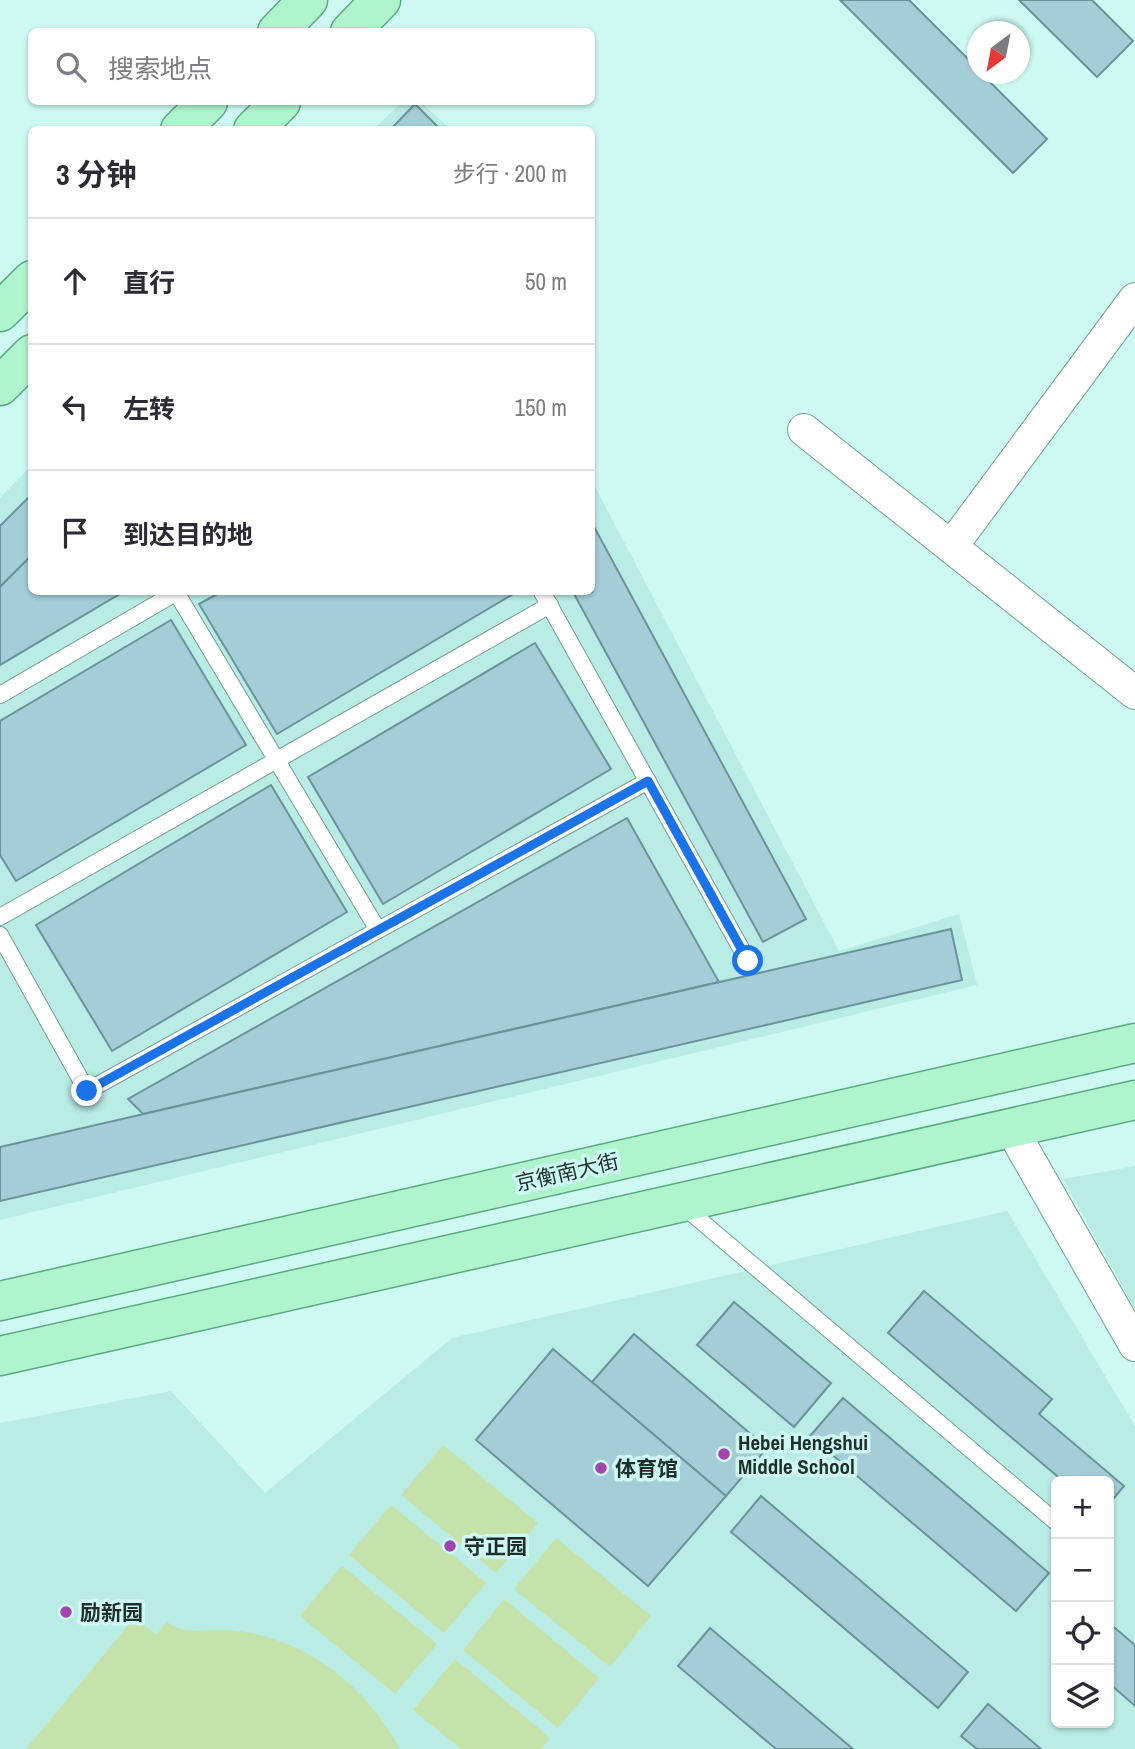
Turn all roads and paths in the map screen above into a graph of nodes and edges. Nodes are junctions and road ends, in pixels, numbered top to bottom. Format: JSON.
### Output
{"nodes":[{"id":1,"x":308,"y":0,"type":"edge"},
{"id":2,"x":381,"y":0,"type":"edge"},
{"id":3,"x":281,"y":28,"type":"edge"},
{"id":4,"x":354,"y":28,"type":"edge"},
{"id":5,"x":205,"y":105,"type":"edge"},
{"id":6,"x":278,"y":105,"type":"edge"},
{"id":7,"x":184,"y":126,"type":"edge"},
{"id":8,"x":257,"y":126,"type":"edge"},
{"id":9,"x":28,"y":284,"type":"edge"},
{"id":10,"x":1135,"y":299,"type":"edge"},
{"id":11,"x":0,"y":312,"type":"edge"},
{"id":12,"x":28,"y":358,"type":"edge"},
{"id":13,"x":0,"y":386,"type":"edge"},
{"id":14,"x":804,"y":430,"type":"dead end"},
{"id":15,"x":951,"y":547,"type":"junction"},
{"id":16,"x":171,"y":595,"type":"edge"},
{"id":17,"x":178,"y":595,"type":"edge"},
{"id":18,"x":546,"y":598,"type":"edge"},
{"id":19,"x":1135,"y":693,"type":"edge"},
{"id":20,"x":0,"y":695,"type":"edge"},
{"id":21,"x":276,"y":760,"type":"junction"},
{"id":22,"x":648,"y":781,"type":"junction"},
{"id":23,"x":0,"y":917,"type":"edge"},
{"id":24,"x":378,"y":930,"type":"junction"},
{"id":25,"x":0,"y":935,"type":"edge"},
{"id":26,"x":748,"y":961,"type":"dead end"},
{"id":27,"x":1135,"y":1043,"type":"edge"},
{"id":28,"x":1135,"y":1100,"type":"edge"},
{"id":29,"x":1012,"y":1128,"type":"junction"},
{"id":30,"x":678,"y":1202,"type":"junction"},
{"id":31,"x":0,"y":1301,"type":"edge"},
{"id":32,"x":1135,"y":1345,"type":"edge"},
{"id":33,"x":0,"y":1356,"type":"edge"},
{"id":34,"x":1051,"y":1518,"type":"edge"}],
"edges":[{"from":1,"to":3,"type":"main road"},
{"from":2,"to":4,"type":"main road"},
{"from":5,"to":7,"type":"main road"},
{"from":6,"to":8,"type":"main road"},
{"from":9,"to":11,"type":"main road"},
{"from":10,"to":15,"type":"street"},
{"from":12,"to":13,"type":"main road"},
{"from":14,"to":15,"type":"street"},
{"from":15,"to":19,"type":"street"},
{"from":16,"to":20,"type":"lane"},
{"from":17,"to":21,"type":"lane"},
{"from":18,"to":21,"type":"lane"},
{"from":18,"to":22,"type":"lane"},
{"from":21,"to":23,"type":"lane"},
{"from":21,"to":24,"type":"lane"},
{"from":22,"to":24,"type":"lane"},
{"from":22,"to":26,"type":"lane"},
{"from":24,"to":25,"type":"lane"},
{"from":27,"to":31,"type":"main road","name":"京衡南大街"},
{"from":28,"to":29,"type":"main road"},
{"from":29,"to":30,"type":"main road"},
{"from":29,"to":32,"type":"street"},
{"from":30,"to":33,"type":"main road"},
{"from":30,"to":34,"type":"lane"}]}
